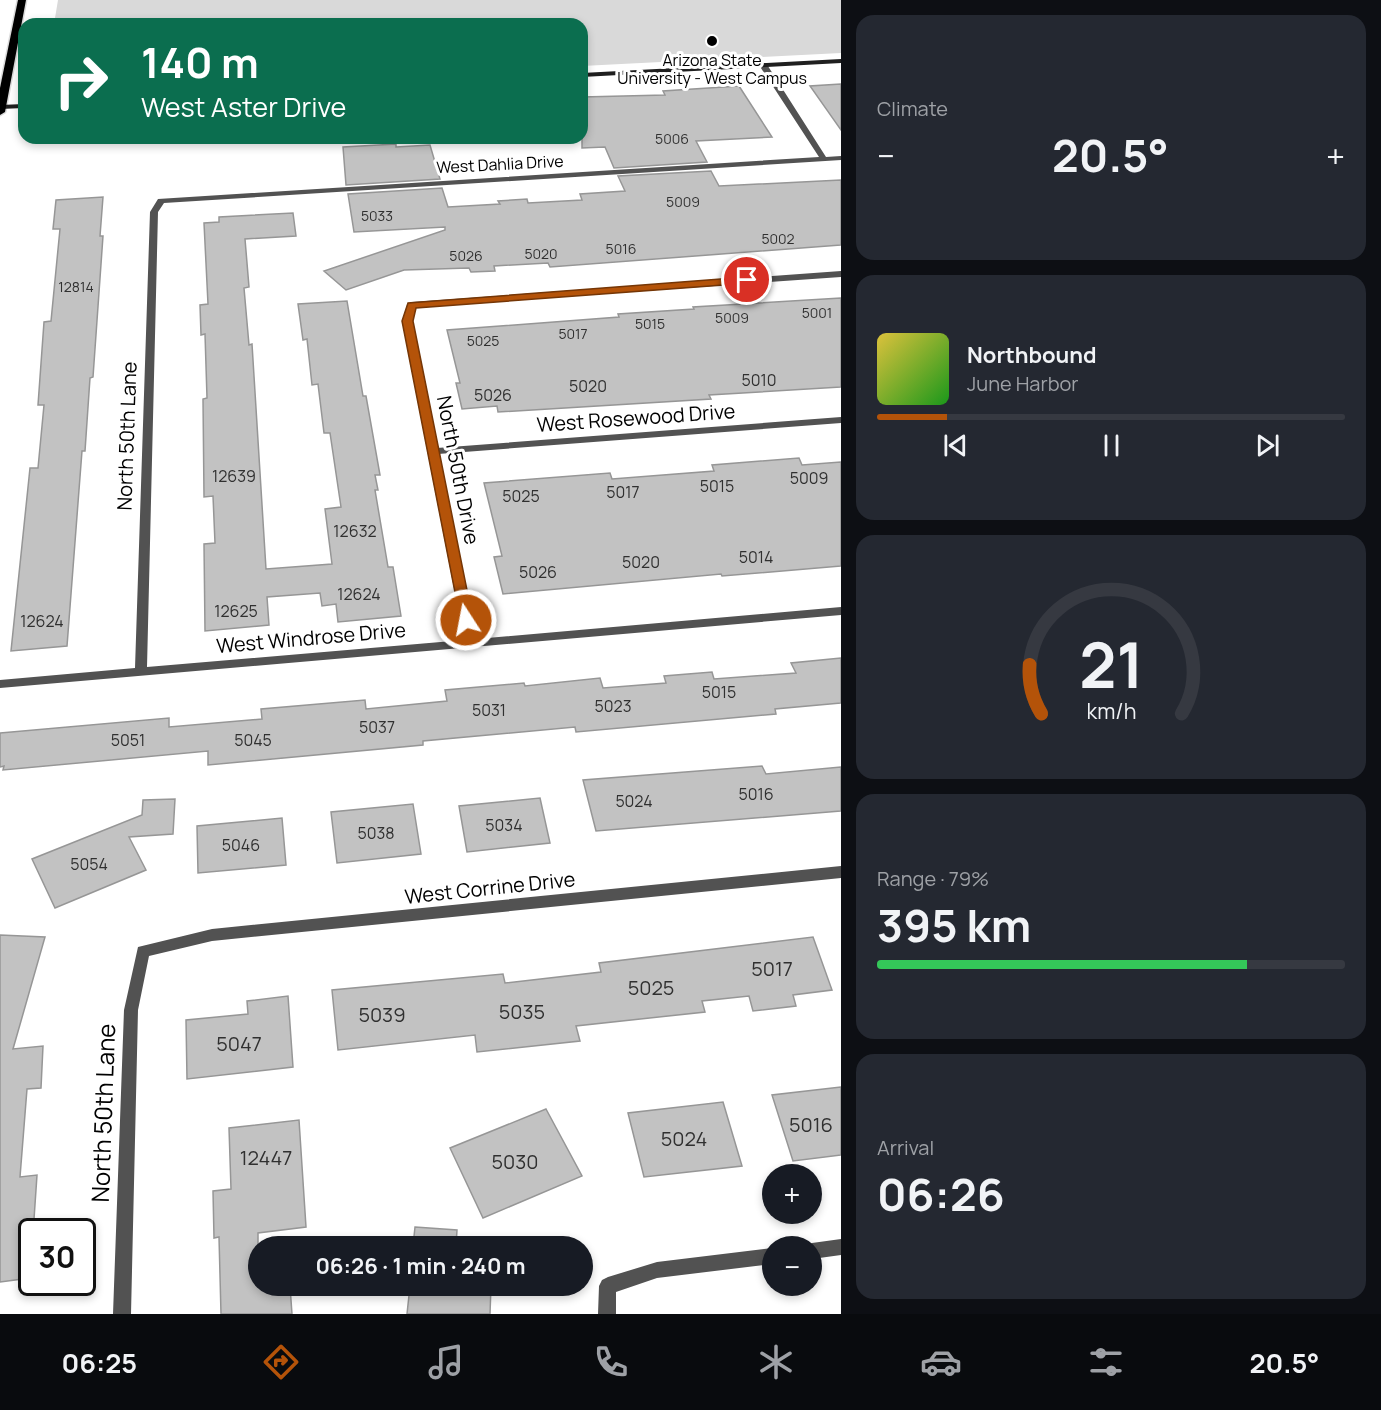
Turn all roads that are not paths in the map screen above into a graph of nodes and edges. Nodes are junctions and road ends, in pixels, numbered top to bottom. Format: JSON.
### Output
{"nodes":[{"id":1,"x":22,"y":0,"type":"edge"},
{"id":2,"x":18,"y":18,"type":"edge"},
{"id":3,"x":18,"y":20,"type":"edge"},
{"id":4,"x":841,"y":61,"type":"edge"},
{"id":5,"x":763,"y":65,"type":"junction"},
{"id":6,"x":588,"y":75,"type":"edge"},
{"id":7,"x":18,"y":106,"type":"edge"},
{"id":8,"x":0,"y":108,"type":"edge"},
{"id":9,"x":841,"y":158,"type":"edge"},
{"id":10,"x":824,"y":159,"type":"junction"},
{"id":11,"x":161,"y":201,"type":"joint"},
{"id":12,"x":841,"y":274,"type":"edge"},
{"id":13,"x":841,"y":420,"type":"edge"},
{"id":14,"x":433,"y":451,"type":"junction"},
{"id":15,"x":841,"y":611,"type":"edge"},
{"id":16,"x":471,"y":644,"type":"junction"},
{"id":17,"x":141,"y":673,"type":"junction"},
{"id":18,"x":0,"y":684,"type":"edge"},
{"id":19,"x":841,"y":872,"type":"edge"},
{"id":20,"x":143,"y":951,"type":"joint"},
{"id":21,"x":841,"y":1247,"type":"edge"},
{"id":22,"x":822,"y":1250,"type":"edge"},
{"id":23,"x":762,"y":1257,"type":"edge"},
{"id":24,"x":122,"y":1314,"type":"edge"},
{"id":25,"x":607,"y":1314,"type":"edge"}],
"edges":[{"from":1,"to":2,"type":"main road"},
{"from":3,"to":8,"type":"main road"},
{"from":4,"to":5,"type":"street"},
{"from":5,"to":6,"type":"street"},
{"from":5,"to":10,"type":"street"},
{"from":7,"to":8,"type":"street"},
{"from":9,"to":10,"type":"street","name":"West Dahlia Drive"},
{"from":10,"to":11,"type":"street","name":"West Dahlia Drive"},
{"from":11,"to":17,"type":"street","name":"North 50th Lane"},
{"from":12,"to":14,"type":"street","name":"North 50th Drive"},
{"from":13,"to":14,"type":"street","name":"West Rosewood Drive"},
{"from":14,"to":16,"type":"street","name":"North 50th Drive"},
{"from":15,"to":16,"type":"street","name":"West Windrose Drive"},
{"from":16,"to":17,"type":"street","name":"West Windrose Drive"},
{"from":17,"to":18,"type":"street","name":"West Windrose Drive"},
{"from":19,"to":20,"type":"street","name":"West Corrine Drive"},
{"from":20,"to":24,"type":"street","name":"North 50th Lane"},
{"from":21,"to":22,"type":"street"},
{"from":23,"to":25,"type":"street"}]}
